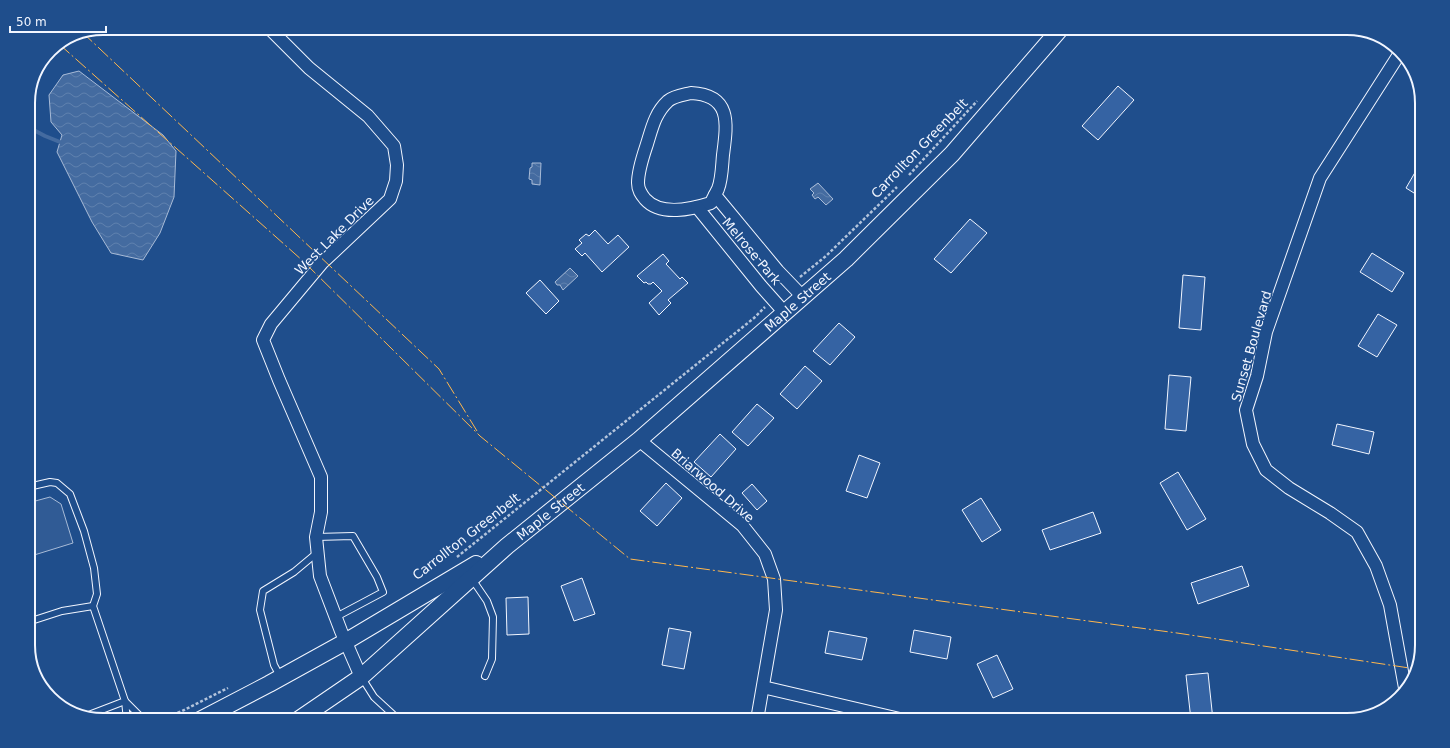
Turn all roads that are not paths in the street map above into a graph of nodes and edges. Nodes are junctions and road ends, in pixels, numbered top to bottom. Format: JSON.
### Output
{"nodes":[{"id":1,"x":276,"y":35,"type":"edge"},
{"id":2,"x":1055,"y":35,"type":"edge"},
{"id":3,"x":1397,"y":57,"type":"edge"},
{"id":4,"x":715,"y":195,"type":"junction"},
{"id":5,"x":697,"y":207,"type":"junction"},
{"id":6,"x":803,"y":297,"type":"junction"},
{"id":7,"x":785,"y":312,"type":"junction"},
{"id":8,"x":639,"y":440,"type":"junction"},
{"id":9,"x":35,"y":485,"type":"edge"},
{"id":10,"x":316,"y":537,"type":"junction"},
{"id":11,"x":507,"y":546,"type":"junction"},
{"id":12,"x":318,"y":552,"type":"junction"},
{"id":13,"x":471,"y":578,"type":"junction"},
{"id":14,"x":93,"y":606,"type":"junction"},
{"id":15,"x":336,"y":617,"type":"junction"},
{"id":16,"x":35,"y":620,"type":"edge"},
{"id":17,"x":345,"y":642,"type":"junction"},
{"id":18,"x":485,"y":676,"type":"dead end"},
{"id":19,"x":361,"y":677,"type":"junction"},
{"id":20,"x":281,"y":678,"type":"junction"},
{"id":21,"x":1404,"y":683,"type":"edge"},
{"id":22,"x":763,"y":687,"type":"junction"},
{"id":23,"x":125,"y":701,"type":"junction"},
{"id":24,"x":95,"y":712,"type":"edge"},
{"id":25,"x":126,"y":713,"type":"edge"},
{"id":26,"x":137,"y":713,"type":"edge"},
{"id":27,"x":214,"y":713,"type":"edge"},
{"id":28,"x":308,"y":713,"type":"edge"},
{"id":29,"x":391,"y":713,"type":"edge"},
{"id":30,"x":758,"y":713,"type":"edge"},
{"id":31,"x":874,"y":713,"type":"edge"}],
"edges":[{"from":1,"to":10,"type":"street","name":"West Lake Drive"},
{"from":2,"to":6,"type":"main road","name":"Maple Street"},
{"from":3,"to":21,"type":"street","name":"Sunset Boulevard"},
{"from":4,"to":5,"type":"street"},
{"from":4,"to":5,"type":"street"},
{"from":4,"to":6,"type":"street","name":"Melrose Park"},
{"from":5,"to":7,"type":"street","name":"Melrose Park"},
{"from":6,"to":7,"type":"main road","name":"Maple Street"},
{"from":7,"to":8,"type":"main road","name":"Maple Street"},
{"from":8,"to":11,"type":"main road","name":"Maple Street"},
{"from":8,"to":22,"type":"street","name":"Briarwood Drive"},
{"from":9,"to":14,"type":"lane"},
{"from":10,"to":12,"type":"street","name":"West Lake Drive"},
{"from":10,"to":15,"type":"lane"},
{"from":11,"to":13,"type":"main road","name":"Maple Street"},
{"from":11,"to":17,"type":"main road","name":"Maple Street"},
{"from":12,"to":15,"type":"street","name":"West Lake Drive"},
{"from":12,"to":20,"type":"lane"},
{"from":13,"to":18,"type":"lane"},
{"from":13,"to":19,"type":"main road","name":"Maple Street"},
{"from":14,"to":16,"type":"lane"},
{"from":14,"to":23,"type":"lane"},
{"from":15,"to":17,"type":"street","name":"West Lake Drive"},
{"from":17,"to":19,"type":"street","name":"West Lake Drive"},
{"from":17,"to":20,"type":"main road","name":"Maple Street"},
{"from":19,"to":28,"type":"main road","name":"Maple Street"},
{"from":19,"to":29,"type":"lane"},
{"from":20,"to":27,"type":"main road","name":"Maple Street"},
{"from":22,"to":30,"type":"street","name":"Briarwood Drive"},
{"from":22,"to":31,"type":"street"},
{"from":23,"to":24,"type":"lane"},
{"from":23,"to":25,"type":"lane"},
{"from":23,"to":26,"type":"lane"}]}
